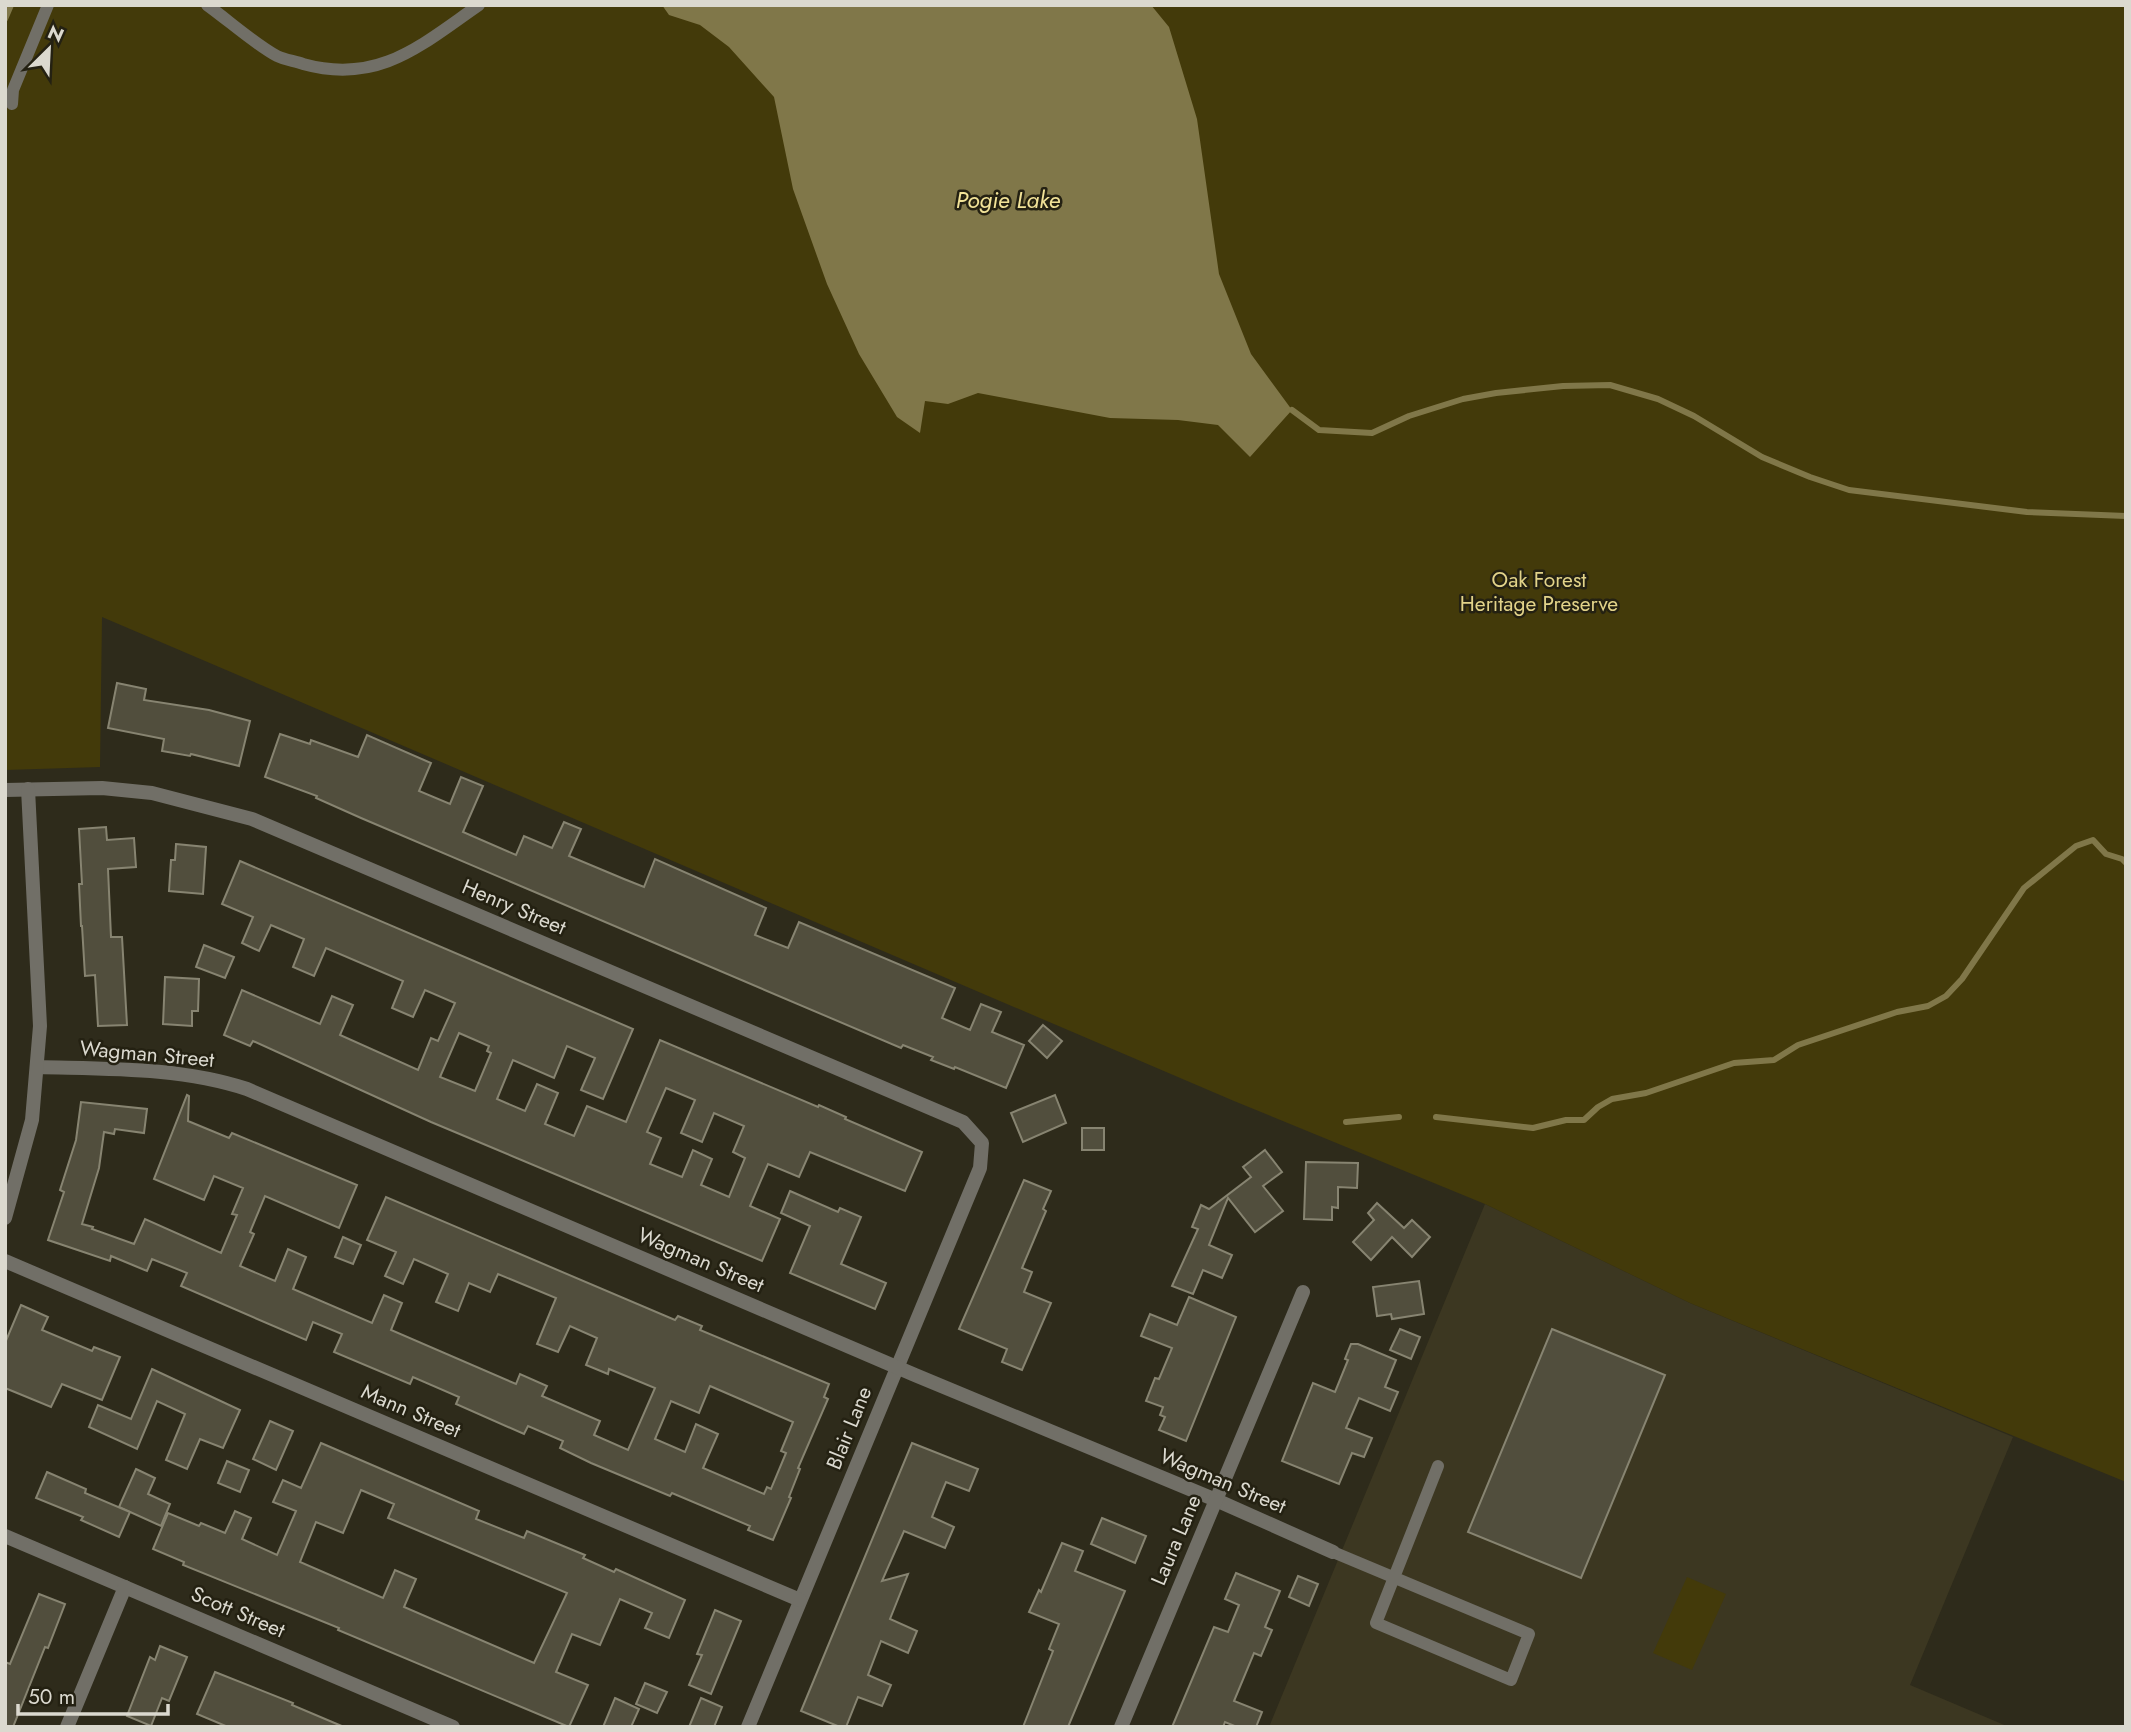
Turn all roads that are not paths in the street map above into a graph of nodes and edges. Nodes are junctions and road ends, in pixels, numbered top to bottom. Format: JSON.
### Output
{"nodes":[{"id":1,"x":48,"y":5,"type":"edge"},
{"id":2,"x":207,"y":5,"type":"edge"},
{"id":3,"x":479,"y":5,"type":"edge"},
{"id":4,"x":12,"y":104,"type":"dead end"},
{"id":5,"x":28,"y":789,"type":"junction"},
{"id":6,"x":5,"y":790,"type":"edge"},
{"id":7,"x":38,"y":1067,"type":"junction"},
{"id":8,"x":982,"y":1143,"type":"joint"},
{"id":9,"x":5,"y":1218,"type":"edge"},
{"id":10,"x":5,"y":1261,"type":"edge"},
{"id":11,"x":1303,"y":1292,"type":"dead end"},
{"id":12,"x":897,"y":1367,"type":"junction"},
{"id":13,"x":1438,"y":1466,"type":"dead end"},
{"id":14,"x":1216,"y":1500,"type":"junction"},
{"id":15,"x":5,"y":1536,"type":"edge"},
{"id":16,"x":1333,"y":1552,"type":"joint"},
{"id":17,"x":1394,"y":1578,"type":"junction"},
{"id":18,"x":125,"y":1587,"type":"junction"},
{"id":19,"x":800,"y":1600,"type":"junction"},
{"id":20,"x":67,"y":1727,"type":"edge"},
{"id":21,"x":453,"y":1727,"type":"edge"},
{"id":22,"x":748,"y":1727,"type":"edge"},
{"id":23,"x":1121,"y":1727,"type":"edge"}],
"edges":[{"from":1,"to":4,"type":"lane"},
{"from":2,"to":3,"type":"lane"},
{"from":5,"to":6,"type":"street","name":"Henry Street"},
{"from":5,"to":7,"type":"street"},
{"from":5,"to":8,"type":"street","name":"Henry Street"},
{"from":7,"to":9,"type":"street"},
{"from":7,"to":12,"type":"street","name":"Wagman Street"},
{"from":8,"to":12,"type":"street","name":"Blair Lane"},
{"from":10,"to":19,"type":"street","name":"Mann Street"},
{"from":11,"to":14,"type":"street","name":"Laura Lane"},
{"from":12,"to":14,"type":"street","name":"Wagman Street"},
{"from":12,"to":19,"type":"street","name":"Blair Lane"},
{"from":13,"to":17,"type":"lane"},
{"from":14,"to":16,"type":"street","name":"Wagman Street"},
{"from":14,"to":23,"type":"street","name":"Laura Lane"},
{"from":15,"to":18,"type":"street","name":"Scott Street"},
{"from":16,"to":17,"type":"lane"},
{"from":17,"to":17,"type":"lane"},
{"from":18,"to":20,"type":"street"},
{"from":18,"to":21,"type":"street","name":"Scott Street"},
{"from":19,"to":22,"type":"street","name":"Blair Lane"}]}
